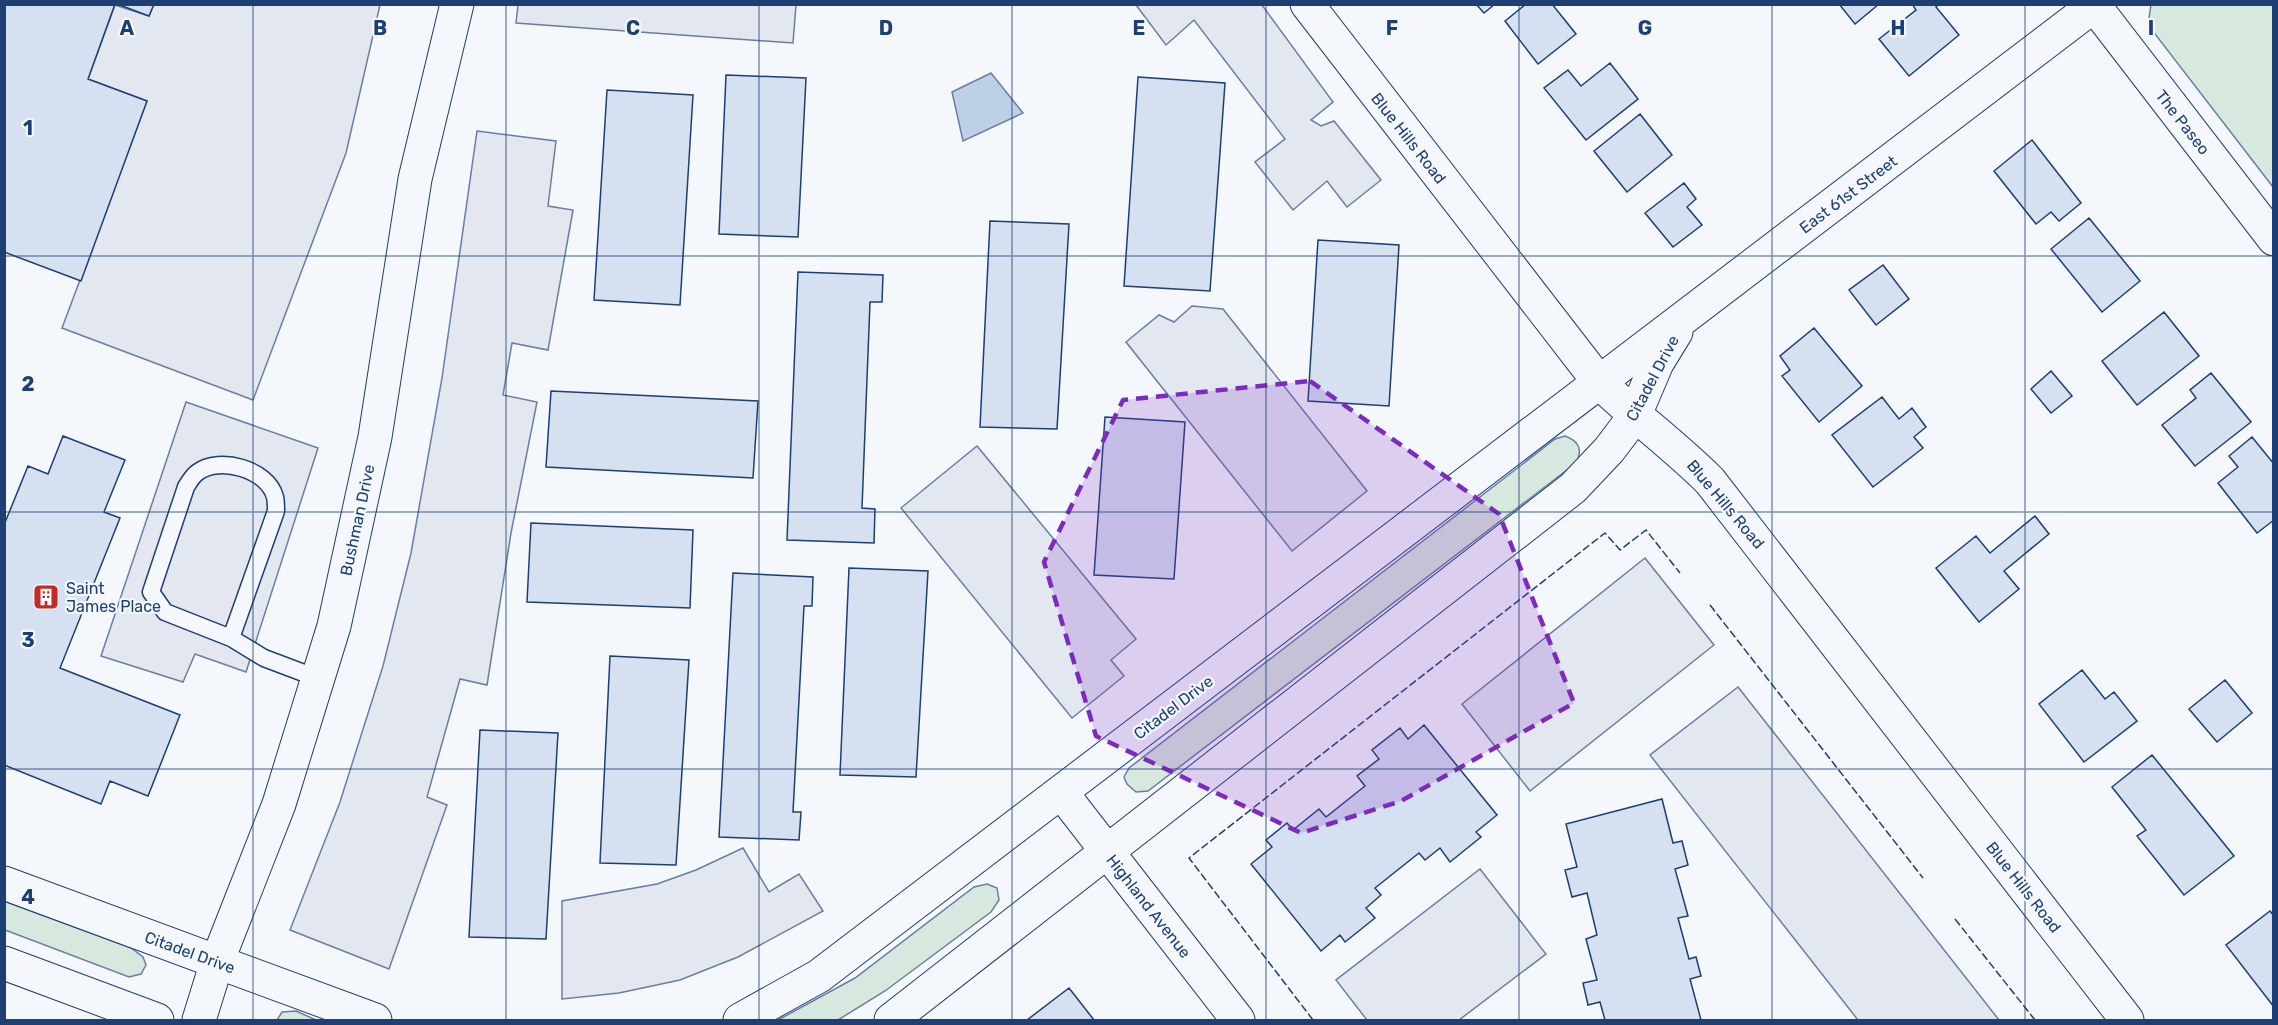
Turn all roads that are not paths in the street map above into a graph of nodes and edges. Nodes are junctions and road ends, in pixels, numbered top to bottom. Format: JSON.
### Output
{"nodes":[{"id":1,"x":456,"y":4,"type":"edge"},
{"id":2,"x":1307,"y":4,"type":"edge"},
{"id":3,"x":2094,"y":5,"type":"edge"},
{"id":4,"x":2274,"y":239,"type":"edge"},
{"id":5,"x":1683,"y":320,"type":"junction"},
{"id":6,"x":1599,"y":382,"type":"junction"},
{"id":7,"x":1634,"y":417,"type":"junction"},
{"id":8,"x":231,"y":638,"type":"junction"},
{"id":9,"x":317,"y":678,"type":"junction"},
{"id":10,"x":1061,"y":792,"type":"junction"},
{"id":11,"x":1107,"y":851,"type":"junction"},
{"id":12,"x":4,"y":883,"type":"edge"},
{"id":13,"x":217,"y":962,"type":"junction"},
{"id":14,"x":4,"y":963,"type":"edge"},
{"id":15,"x":157,"y":1020,"type":"edge"},
{"id":16,"x":199,"y":1020,"type":"edge"},
{"id":17,"x":375,"y":1020,"type":"edge"},
{"id":18,"x":740,"y":1020,"type":"edge"},
{"id":19,"x":891,"y":1020,"type":"edge"},
{"id":20,"x":1238,"y":1020,"type":"edge"},
{"id":21,"x":2127,"y":1020,"type":"edge"}],
"edges":[{"from":1,"to":9,"type":"street","name":"Bushman Drive"},
{"from":2,"to":6,"type":"street","name":"Blue Hills Road"},
{"from":3,"to":4,"type":"street","name":"The Paseo"},
{"from":3,"to":5,"type":"street","name":"East 61st Street"},
{"from":5,"to":6,"type":"street","name":"East 61st Street"},
{"from":5,"to":7,"type":"street","name":"Citadel Drive"},
{"from":6,"to":7,"type":"street","name":"Blue Hills Road"},
{"from":6,"to":10,"type":"street","name":"Citadel Drive"},
{"from":7,"to":11,"type":"street","name":"Citadel Drive"},
{"from":7,"to":21,"type":"street","name":"Blue Hills Road"},
{"from":8,"to":8,"type":"lane"},
{"from":8,"to":9,"type":"lane"},
{"from":9,"to":13,"type":"street","name":"Bushman Drive"},
{"from":10,"to":11,"type":"street","name":"Highland Avenue"},
{"from":10,"to":18,"type":"street","name":"Citadel Drive"},
{"from":11,"to":19,"type":"street","name":"Citadel Drive"},
{"from":11,"to":20,"type":"street","name":"Highland Avenue"},
{"from":12,"to":13,"type":"street","name":"Citadel Drive"},
{"from":13,"to":16,"type":"street","name":"Bushman Drive"},
{"from":13,"to":17,"type":"street","name":"Citadel Drive"},
{"from":14,"to":15,"type":"street"}]}
